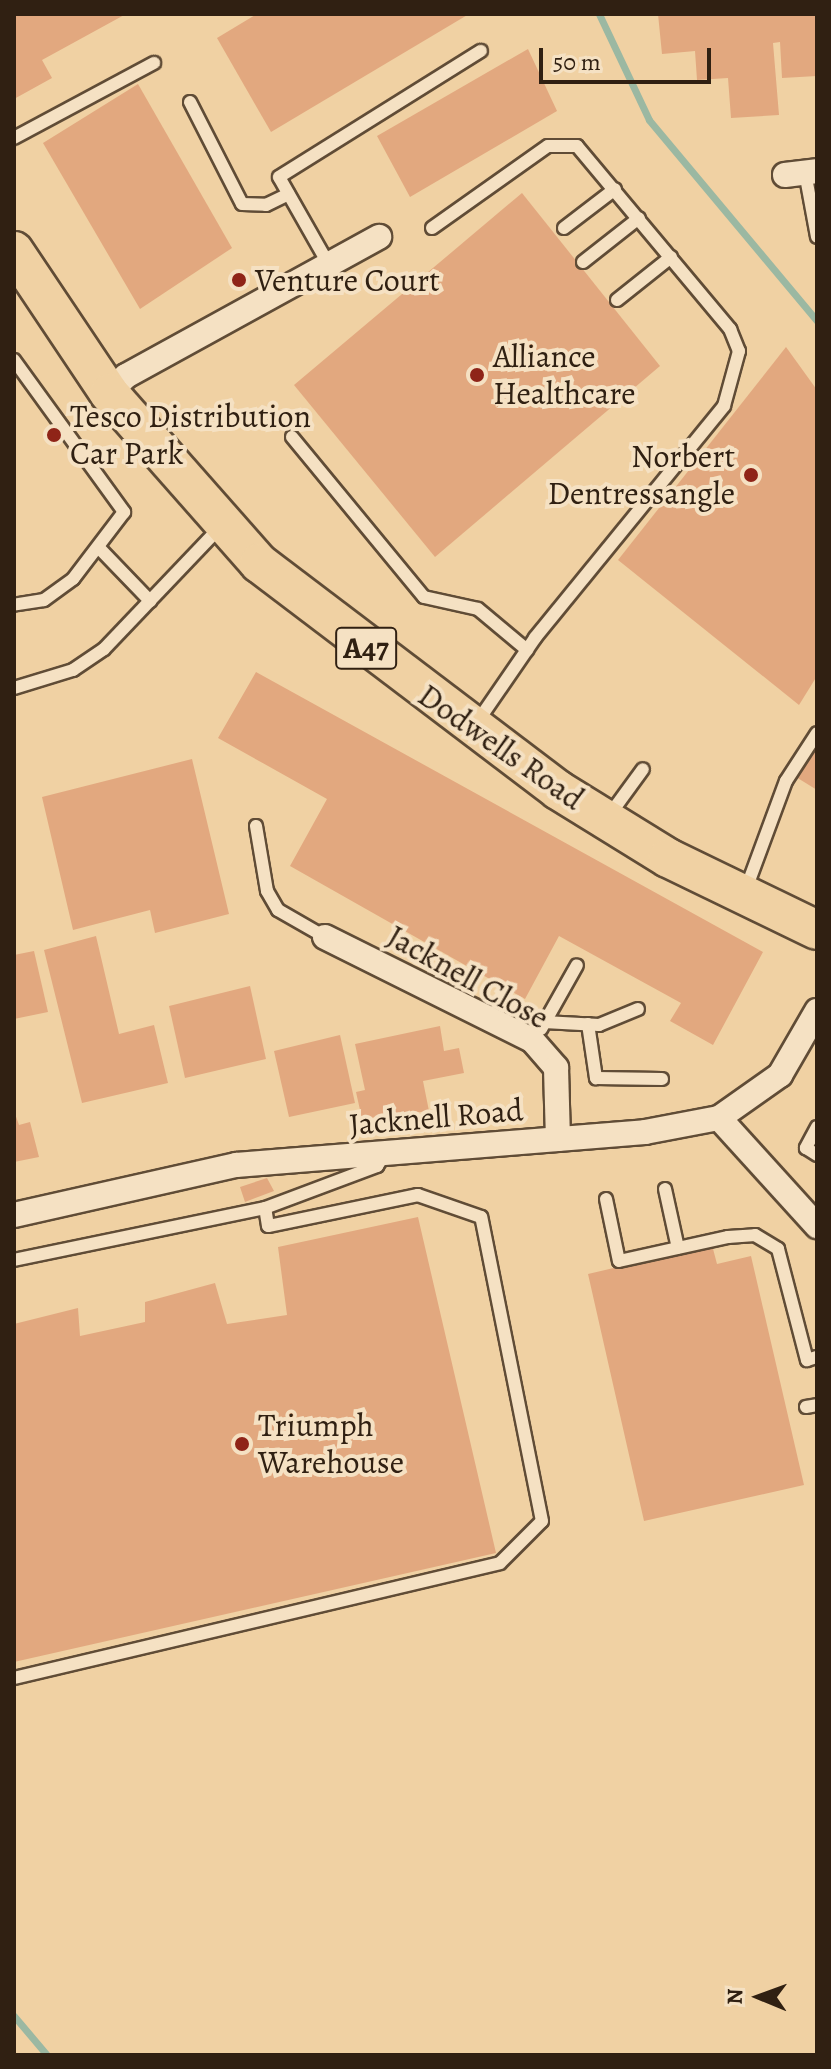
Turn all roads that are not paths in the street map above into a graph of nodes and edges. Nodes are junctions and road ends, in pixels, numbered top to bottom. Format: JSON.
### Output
{"nodes":[{"id":1,"x":481,"y":51,"type":"dead end"},
{"id":2,"x":154,"y":63,"type":"dead end"},
{"id":3,"x":190,"y":102,"type":"dead end"},
{"id":4,"x":14,"y":138,"type":"edge"},
{"id":5,"x":802,"y":173,"type":"edge"},
{"id":6,"x":615,"y":189,"type":"junction"},
{"id":7,"x":289,"y":194,"type":"junction"},
{"id":8,"x":639,"y":218,"type":"junction"},
{"id":9,"x":432,"y":228,"type":"dead end"},
{"id":10,"x":564,"y":228,"type":"dead end"},
{"id":11,"x":379,"y":237,"type":"dead end"},
{"id":12,"x":817,"y":237,"type":"edge"},
{"id":13,"x":14,"y":251,"type":"edge"},
{"id":14,"x":671,"y":257,"type":"junction"},
{"id":15,"x":583,"y":262,"type":"dead end"},
{"id":16,"x":329,"y":265,"type":"junction"},
{"id":17,"x":617,"y":300,"type":"dead end"},
{"id":18,"x":14,"y":360,"type":"edge"},
{"id":19,"x":109,"y":393,"type":"junction"},
{"id":20,"x":292,"y":437,"type":"dead end"},
{"id":21,"x":223,"y":524,"type":"junction"},
{"id":22,"x":101,"y":550,"type":"junction"},
{"id":23,"x":150,"y":601,"type":"junction"},
{"id":24,"x":14,"y":605,"type":"edge"},
{"id":25,"x":527,"y":650,"type":"junction"},
{"id":26,"x":14,"y":688,"type":"edge"},
{"id":27,"x":472,"y":729,"type":"junction"},
{"id":28,"x":817,"y":733,"type":"edge"},
{"id":29,"x":643,"y":769,"type":"dead end"},
{"id":30,"x":606,"y":820,"type":"junction"},
{"id":31,"x":256,"y":826,"type":"dead end"},
{"id":32,"x":743,"y":896,"type":"junction"},
{"id":33,"x":817,"y":930,"type":"edge"},
{"id":34,"x":325,"y":937,"type":"joint"},
{"id":35,"x":577,"y":965,"type":"dead end"},
{"id":36,"x":638,"y":1009,"type":"dead end"},
{"id":37,"x":817,"y":1011,"type":"edge"},
{"id":38,"x":588,"y":1024,"type":"junction"},
{"id":39,"x":538,"y":1032,"type":"junction"},
{"id":40,"x":662,"y":1079,"type":"dead end"},
{"id":41,"x":719,"y":1118,"type":"junction"},
{"id":42,"x":817,"y":1127,"type":"edge"},
{"id":43,"x":558,"y":1139,"type":"junction"},
{"id":44,"x":385,"y":1153,"type":"junction"},
{"id":45,"x":817,"y":1155,"type":"edge"},
{"id":46,"x":665,"y":1189,"type":"dead end"},
{"id":47,"x":606,"y":1199,"type":"dead end"},
{"id":48,"x":265,"y":1208,"type":"junction"},
{"id":49,"x":14,"y":1215,"type":"edge"},
{"id":50,"x":817,"y":1226,"type":"edge"},
{"id":51,"x":678,"y":1248,"type":"junction"},
{"id":52,"x":14,"y":1260,"type":"edge"},
{"id":53,"x":817,"y":1357,"type":"edge"},
{"id":54,"x":14,"y":1678,"type":"edge"}],
"edges":[{"from":1,"to":7,"type":"lane"},
{"from":2,"to":4,"type":"lane"},
{"from":3,"to":7,"type":"lane"},
{"from":5,"to":12,"type":"lane"},
{"from":6,"to":8,"type":"lane"},
{"from":6,"to":9,"type":"lane"},
{"from":6,"to":10,"type":"lane"},
{"from":7,"to":16,"type":"lane"},
{"from":8,"to":14,"type":"lane"},
{"from":8,"to":15,"type":"lane"},
{"from":11,"to":16,"type":"street"},
{"from":13,"to":19,"type":"main road","name":"Dodwells Road","number":"A47"},
{"from":14,"to":17,"type":"lane"},
{"from":14,"to":25,"type":"lane"},
{"from":16,"to":19,"type":"street"},
{"from":18,"to":22,"type":"lane"},
{"from":19,"to":21,"type":"main road","name":"Dodwells Road","number":"A47"},
{"from":20,"to":25,"type":"lane"},
{"from":21,"to":23,"type":"lane"},
{"from":21,"to":27,"type":"main road","name":"Dodwells Road","number":"A47"},
{"from":22,"to":23,"type":"lane"},
{"from":22,"to":24,"type":"lane"},
{"from":23,"to":26,"type":"lane"},
{"from":25,"to":27,"type":"lane"},
{"from":27,"to":30,"type":"main road","name":"Dodwells Road","number":"A47"},
{"from":28,"to":32,"type":"lane"},
{"from":29,"to":30,"type":"lane"},
{"from":30,"to":32,"type":"main road","name":"Dodwells Road","number":"A47"},
{"from":31,"to":34,"type":"lane"},
{"from":32,"to":33,"type":"main road","name":"Dodwells Road","number":"A47"},
{"from":34,"to":39,"type":"street","name":"Jacknell Close"},
{"from":35,"to":39,"type":"lane"},
{"from":36,"to":38,"type":"lane"},
{"from":37,"to":41,"type":"street","name":"Jacknell Road"},
{"from":38,"to":39,"type":"lane"},
{"from":38,"to":40,"type":"lane"},
{"from":39,"to":43,"type":"street","name":"Jacknell Close"},
{"from":41,"to":43,"type":"street","name":"Jacknell Road"},
{"from":41,"to":50,"type":"street"},
{"from":42,"to":45,"type":"lane"},
{"from":43,"to":44,"type":"street","name":"Jacknell Road"},
{"from":44,"to":48,"type":"lane"},
{"from":44,"to":49,"type":"street","name":"Jacknell Road"},
{"from":46,"to":51,"type":"lane"},
{"from":47,"to":51,"type":"lane"},
{"from":48,"to":52,"type":"lane"},
{"from":48,"to":54,"type":"lane"},
{"from":51,"to":53,"type":"lane"}]}
